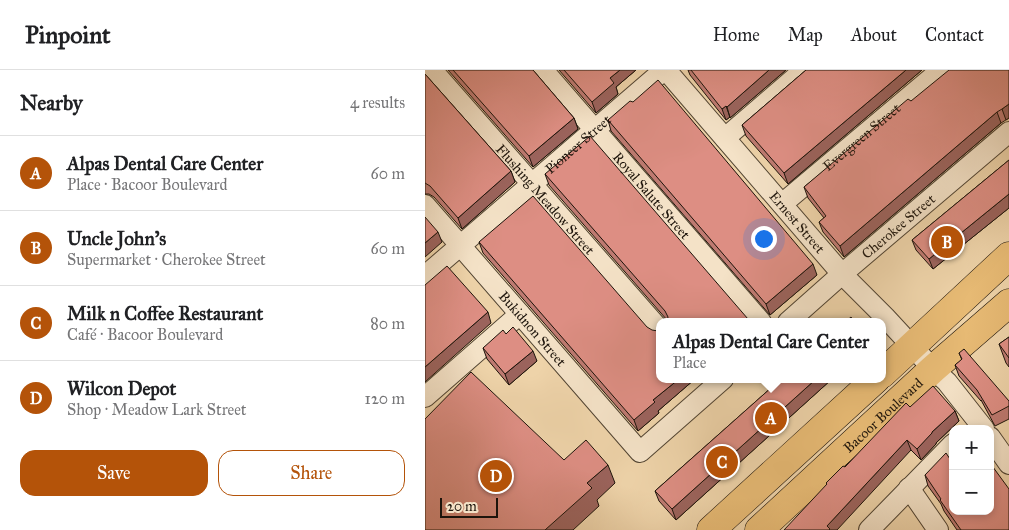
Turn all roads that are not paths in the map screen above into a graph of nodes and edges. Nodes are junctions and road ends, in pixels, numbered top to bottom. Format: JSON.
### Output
{"nodes":[{"id":1,"x":432,"y":70,"type":"edge"},
{"id":2,"x":543,"y":70,"type":"edge"},
{"id":3,"x":665,"y":70,"type":"edge"},
{"id":4,"x":804,"y":70,"type":"edge"},
{"id":5,"x":941,"y":70,"type":"edge"},
{"id":6,"x":595,"y":129,"type":"junction"},
{"id":7,"x":1009,"y":132,"type":"edge"},
{"id":8,"x":725,"y":138,"type":"junction"},
{"id":9,"x":532,"y":184,"type":"junction"},
{"id":10,"x":782,"y":204,"type":"junction"},
{"id":11,"x":425,"y":205,"type":"edge"},
{"id":12,"x":460,"y":245,"type":"junction"},
{"id":13,"x":1009,"y":256,"type":"edge"},
{"id":14,"x":843,"y":274,"type":"junction"},
{"id":15,"x":425,"y":276,"type":"edge"},
{"id":16,"x":1009,"y":303,"type":"edge"},
{"id":17,"x":520,"y":314,"type":"junction"},
{"id":18,"x":758,"y":318,"type":"edge"},
{"id":19,"x":793,"y":318,"type":"edge"},
{"id":20,"x":886,"y":318,"type":"edge"},
{"id":21,"x":886,"y":318,"type":"edge"},
{"id":22,"x":656,"y":325,"type":"edge"},
{"id":23,"x":913,"y":346,"type":"junction"},
{"id":24,"x":933,"y":369,"type":"junction"},
{"id":25,"x":886,"y":370,"type":"edge"},
{"id":26,"x":711,"y":383,"type":"edge"},
{"id":27,"x":872,"y":383,"type":"edge"},
{"id":28,"x":425,"y":397,"type":"edge"},
{"id":29,"x":976,"y":425,"type":"edge"},
{"id":30,"x":994,"y":443,"type":"edge"},
{"id":31,"x":949,"y":448,"type":"edge"},
{"id":32,"x":1009,"y":464,"type":"edge"},
{"id":33,"x":909,"y":488,"type":"junction"},
{"id":34,"x":711,"y":530,"type":"edge"},
{"id":35,"x":759,"y":530,"type":"edge"},
{"id":36,"x":869,"y":530,"type":"edge"},
{"id":37,"x":939,"y":530,"type":"edge"}],
"edges":[{"from":1,"to":9,"type":"street","name":"Flushing Meadow Street"},
{"from":2,"to":6,"type":"street","name":"Royal Salute Street"},
{"from":3,"to":6,"type":"street","name":"Pioneer Street"},
{"from":3,"to":8,"type":"street","name":"Ernest Street"},
{"from":4,"to":8,"type":"street"},
{"from":5,"to":10,"type":"street","name":"Evergreen Street"},
{"from":6,"to":9,"type":"street","name":"Pioneer Street"},
{"from":6,"to":18,"type":"street","name":"Royal Salute Street"},
{"from":7,"to":14,"type":"street","name":"Cherokee Street"},
{"from":8,"to":10,"type":"street","name":"Ernest Street"},
{"from":9,"to":12,"type":"street","name":"Pioneer Street"},
{"from":9,"to":22,"type":"street","name":"Flushing Meadow Street"},
{"from":10,"to":14,"type":"street","name":"Ernest Street"},
{"from":11,"to":12,"type":"street","name":"Bukidnon Street"},
{"from":12,"to":15,"type":"street","name":"Pioneer Street"},
{"from":12,"to":17,"type":"street","name":"Bukidnon Street"},
{"from":13,"to":23,"type":"main road"},
{"from":14,"to":19,"type":"street","name":"Cherokee Street"},
{"from":14,"to":20,"type":"street","name":"Ernest Street"},
{"from":16,"to":24,"type":"main road","name":"Bacoor Boulevard"},
{"from":17,"to":26,"type":"street","name":"Bukidnon Street"},
{"from":17,"to":28,"type":"street"},
{"from":21,"to":23,"type":"street","name":"Ernest Street"},
{"from":23,"to":24,"type":"street","name":"Ernest Street"},
{"from":23,"to":25,"type":"main road"},
{"from":24,"to":29,"type":"street","name":"Ernest Street"},
{"from":24,"to":35,"type":"main road","name":"Bacoor Boulevard"},
{"from":27,"to":34,"type":"main road"},
{"from":30,"to":32,"type":"street"},
{"from":31,"to":33,"type":"street"},
{"from":33,"to":36,"type":"street"},
{"from":33,"to":37,"type":"street"}]}
